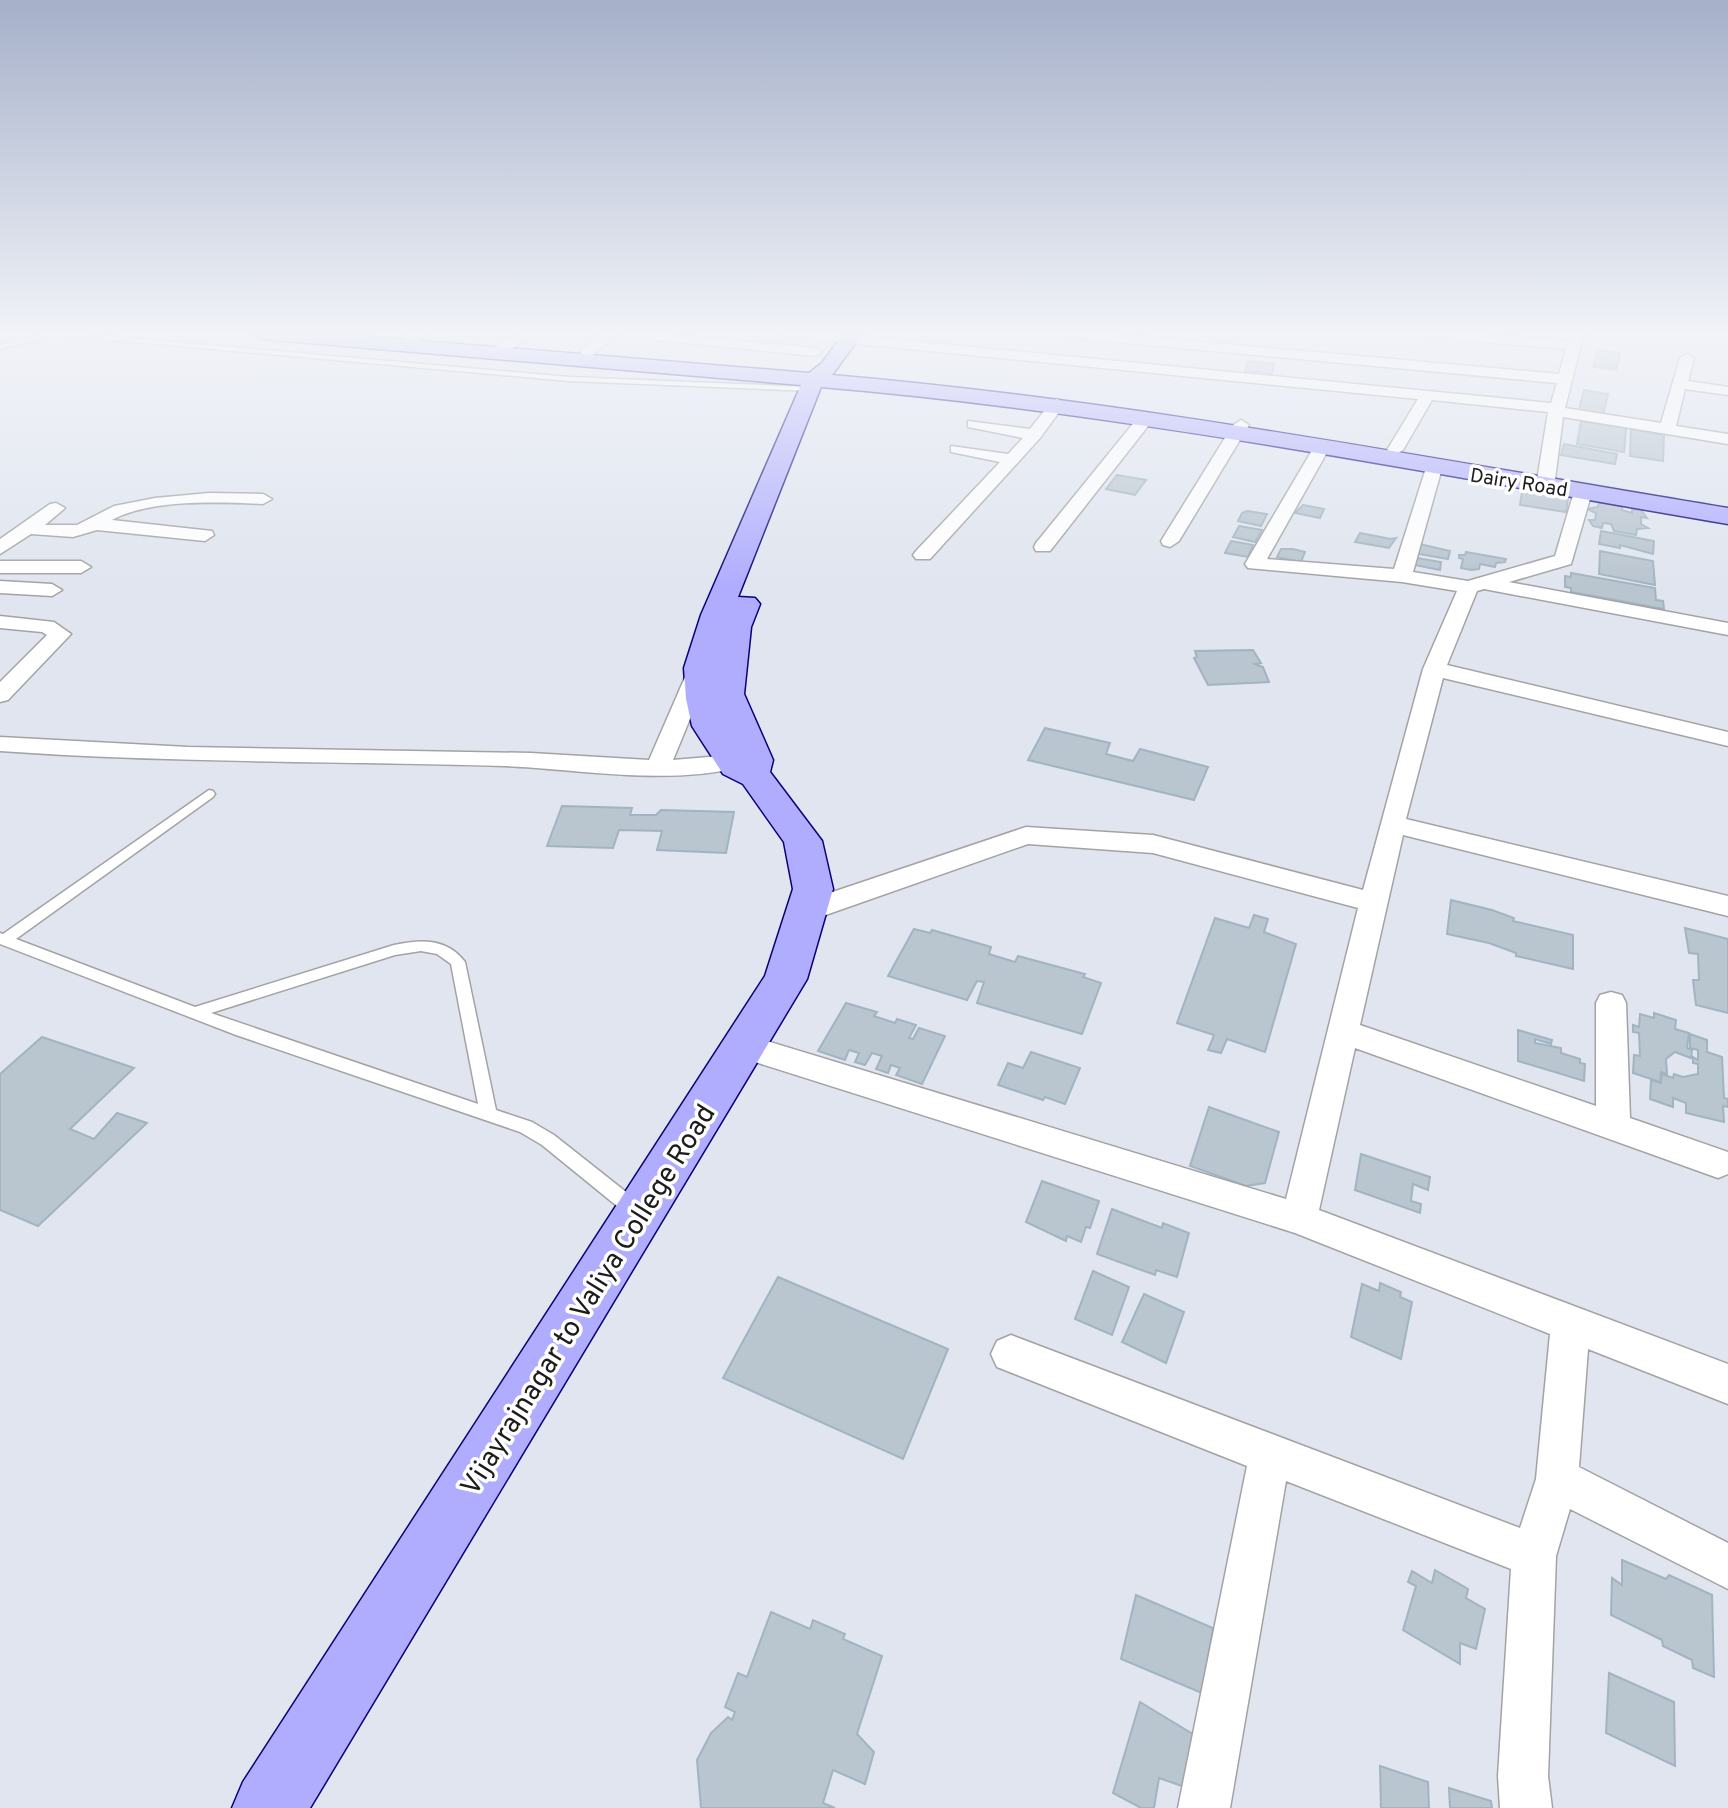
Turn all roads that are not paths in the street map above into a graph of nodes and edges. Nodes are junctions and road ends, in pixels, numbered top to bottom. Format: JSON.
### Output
{"nodes":[{"id":1,"x":807,"y":417,"type":"edge"},
{"id":2,"x":812,"y":417,"type":"edge"},
{"id":3,"x":1047,"y":417,"type":"edge"},
{"id":4,"x":1142,"y":417,"type":"edge"},
{"id":5,"x":1173,"y":417,"type":"edge"},
{"id":6,"x":1415,"y":417,"type":"edge"},
{"id":7,"x":1556,"y":417,"type":"edge"},
{"id":8,"x":1602,"y":417,"type":"edge"},
{"id":9,"x":1670,"y":417,"type":"edge"},
{"id":10,"x":1146,"y":418,"type":"junction"},
{"id":11,"x":974,"y":424,"type":"dead end"},
{"id":12,"x":1667,"y":428,"type":"junction"},
{"id":13,"x":1238,"y":429,"type":"junction"},
{"id":14,"x":1034,"y":435,"type":"junction"},
{"id":15,"x":1728,"y":439,"type":"edge"},
{"id":16,"x":1322,"y":447,"type":"junction"},
{"id":17,"x":957,"y":449,"type":"dead end"},
{"id":18,"x":1395,"y":450,"type":"junction"},
{"id":19,"x":1010,"y":459,"type":"junction"},
{"id":20,"x":1434,"y":468,"type":"junction"},
{"id":21,"x":1546,"y":481,"type":"junction"},
{"id":22,"x":1583,"y":492,"type":"junction"},
{"id":23,"x":263,"y":499,"type":"dead end"},
{"id":24,"x":1728,"y":504,"type":"edge"},
{"id":25,"x":56,"y":508,"type":"dead end"},
{"id":26,"x":1728,"y":516,"type":"edge"},
{"id":27,"x":94,"y":524,"type":"junction"},
{"id":28,"x":25,"y":528,"type":"junction"},
{"id":29,"x":205,"y":535,"type":"dead end"},
{"id":30,"x":1170,"y":541,"type":"dead end"},
{"id":31,"x":1043,"y":547,"type":"dead end"},
{"id":32,"x":0,"y":548,"type":"edge"},
{"id":33,"x":923,"y":555,"type":"dead end"},
{"id":34,"x":0,"y":567,"type":"edge"},
{"id":35,"x":81,"y":567,"type":"dead end"},
{"id":36,"x":1402,"y":576,"type":"junction"},
{"id":37,"x":1475,"y":585,"type":"junction"},
{"id":38,"x":0,"y":587,"type":"edge"},
{"id":39,"x":52,"y":590,"type":"dead end"},
{"id":40,"x":0,"y":622,"type":"edge"},
{"id":41,"x":1728,"y":629,"type":"edge"},
{"id":42,"x":700,"y":668,"type":"junction"},
{"id":43,"x":1434,"y":669,"type":"junction"},
{"id":44,"x":0,"y":695,"type":"edge"},
{"id":45,"x":1728,"y":739,"type":"edge"},
{"id":46,"x":0,"y":744,"type":"edge"},
{"id":47,"x":658,"y":767,"type":"junction"},
{"id":48,"x":744,"y":769,"type":"junction"},
{"id":49,"x":209,"y":794,"type":"dead end"},
{"id":50,"x":1392,"y":824,"type":"junction"},
{"id":51,"x":1372,"y":902,"type":"junction"},
{"id":52,"x":1728,"y":906,"type":"edge"},
{"id":53,"x":807,"y":911,"type":"junction"},
{"id":54,"x":3,"y":938,"type":"edge"},
{"id":55,"x":1611,"y":1003,"type":"dead end"},
{"id":56,"x":196,"y":1012,"type":"junction"},
{"id":57,"x":1342,"y":1031,"type":"junction"},
{"id":58,"x":744,"y":1046,"type":"junction"},
{"id":59,"x":488,"y":1114,"type":"junction"},
{"id":60,"x":1613,"y":1125,"type":"junction"},
{"id":61,"x":1718,"y":1163,"type":"dead end"},
{"id":62,"x":639,"y":1214,"type":"junction"},
{"id":63,"x":1299,"y":1219,"type":"junction"},
{"id":64,"x":1570,"y":1323,"type":"junction"},
{"id":65,"x":1011,"y":1354,"type":"dead end"},
{"id":66,"x":1728,"y":1384,"type":"edge"},
{"id":67,"x":1270,"y":1454,"type":"junction"},
{"id":68,"x":1557,"y":1479,"type":"junction"},
{"id":69,"x":1534,"y":1556,"type":"junction"},
{"id":70,"x":1728,"y":1567,"type":"edge"},
{"id":71,"x":269,"y":1808,"type":"edge"},
{"id":72,"x":1204,"y":1808,"type":"edge"},
{"id":73,"x":1526,"y":1808,"type":"edge"}],
"edges":[{"from":1,"to":42,"type":"main road","name":"Vijayrajnagar to Valiya College Road"},
{"from":2,"to":48,"type":"main road","name":"Vijayrajnagar to Valiya College Road"},
{"from":3,"to":14,"type":"street"},
{"from":4,"to":10,"type":"main road","name":"Dairy Road"},
{"from":5,"to":13,"type":"main road","name":"Dairy Road"},
{"from":6,"to":18,"type":"street"},
{"from":7,"to":21,"type":"street"},
{"from":8,"to":12,"type":"street"},
{"from":9,"to":12,"type":"street"},
{"from":10,"to":13,"type":"main road","name":"Dairy Road"},
{"from":10,"to":31,"type":"street"},
{"from":11,"to":14,"type":"street"},
{"from":12,"to":15,"type":"street"},
{"from":13,"to":16,"type":"main road","name":"Dairy Road"},
{"from":13,"to":18,"type":"main road","name":"Dairy Road"},
{"from":13,"to":30,"type":"street"},
{"from":14,"to":19,"type":"street"},
{"from":16,"to":20,"type":"main road","name":"Dairy Road"},
{"from":16,"to":36,"type":"street"},
{"from":17,"to":19,"type":"street"},
{"from":18,"to":21,"type":"main road","name":"Dairy Road"},
{"from":19,"to":33,"type":"street"},
{"from":20,"to":21,"type":"main road","name":"Dairy Road"},
{"from":20,"to":36,"type":"street"},
{"from":21,"to":22,"type":"main road","name":"Dairy Road"},
{"from":21,"to":24,"type":"main road","name":"Dairy Road"},
{"from":22,"to":26,"type":"main road","name":"Dairy Road"},
{"from":22,"to":37,"type":"street"},
{"from":23,"to":27,"type":"street"},
{"from":25,"to":28,"type":"street"},
{"from":27,"to":28,"type":"street"},
{"from":27,"to":29,"type":"street"},
{"from":28,"to":32,"type":"street"},
{"from":34,"to":35,"type":"street"},
{"from":36,"to":37,"type":"street"},
{"from":37,"to":41,"type":"street"},
{"from":37,"to":43,"type":"street"},
{"from":38,"to":39,"type":"street"},
{"from":40,"to":44,"type":"street"},
{"from":42,"to":47,"type":"street"},
{"from":42,"to":48,"type":"main road","name":"Vijayrajnagar to Valiya College Road"},
{"from":43,"to":45,"type":"street"},
{"from":43,"to":50,"type":"street"},
{"from":46,"to":47,"type":"street"},
{"from":47,"to":48,"type":"street"},
{"from":48,"to":53,"type":"main road","name":"Vijayrajnagar to Valiya College Road"},
{"from":49,"to":54,"type":"lane"},
{"from":50,"to":51,"type":"street"},
{"from":50,"to":52,"type":"street"},
{"from":51,"to":53,"type":"street"},
{"from":51,"to":57,"type":"street"},
{"from":53,"to":58,"type":"main road","name":"Vijayrajnagar to Valiya College Road"},
{"from":54,"to":56,"type":"lane"},
{"from":55,"to":60,"type":"street"},
{"from":56,"to":59,"type":"lane"},
{"from":56,"to":59,"type":"lane"},
{"from":57,"to":60,"type":"street"},
{"from":57,"to":63,"type":"street"},
{"from":58,"to":62,"type":"main road","name":"Vijayrajnagar to Valiya College Road"},
{"from":58,"to":63,"type":"street"},
{"from":59,"to":62,"type":"lane"},
{"from":60,"to":61,"type":"street"},
{"from":62,"to":71,"type":"main road","name":"Vijayrajnagar to Valiya College Road"},
{"from":63,"to":64,"type":"street"},
{"from":64,"to":66,"type":"street"},
{"from":64,"to":68,"type":"street"},
{"from":65,"to":67,"type":"street"},
{"from":67,"to":69,"type":"street"},
{"from":67,"to":72,"type":"street"},
{"from":68,"to":69,"type":"street"},
{"from":68,"to":70,"type":"street"},
{"from":69,"to":73,"type":"street"}]}
